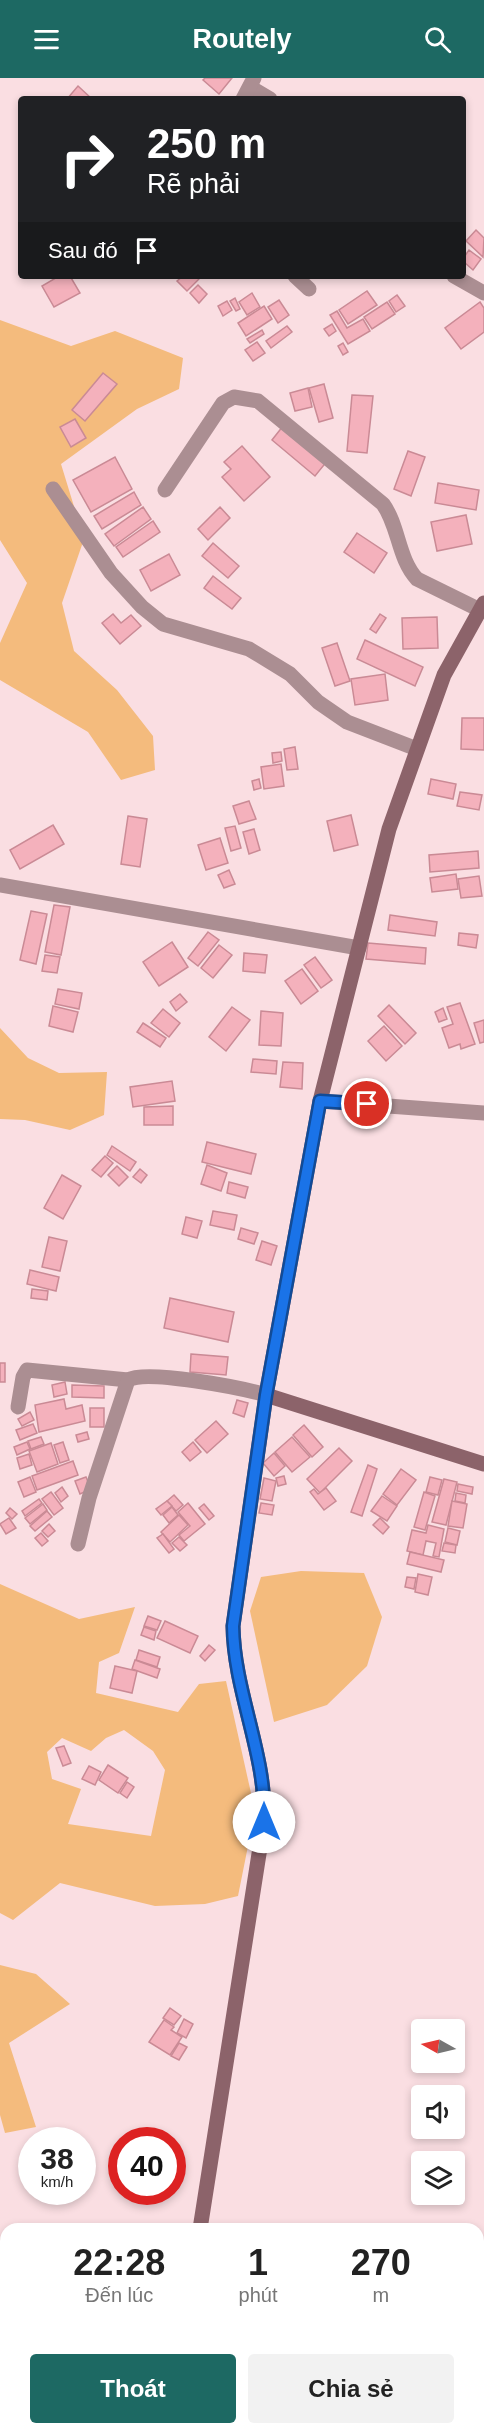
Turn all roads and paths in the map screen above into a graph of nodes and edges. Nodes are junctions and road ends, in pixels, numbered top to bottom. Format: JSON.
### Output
{"nodes":[{"id":1,"x":249,"y":88,"type":"edge"},
{"id":2,"x":264,"y":96,"type":"edge"},
{"id":3,"x":298,"y":279,"type":"edge"},
{"id":4,"x":459,"y":279,"type":"edge"},
{"id":5,"x":309,"y":289,"type":"dead end"},
{"id":6,"x":484,"y":293,"type":"edge"},
{"id":7,"x":53,"y":489,"type":"dead end"},
{"id":8,"x":165,"y":490,"type":"dead end"},
{"id":9,"x":482,"y":606,"type":"edge"},
{"id":10,"x":417,"y":749,"type":"junction"},
{"id":11,"x":0,"y":885,"type":"edge"},
{"id":12,"x":359,"y":948,"type":"junction"},
{"id":13,"x":320,"y":1101,"type":"junction"},
{"id":14,"x":484,"y":1113,"type":"edge"},
{"id":15,"x":128,"y":1380,"type":"junction"},
{"id":16,"x":266,"y":1395,"type":"junction"},
{"id":17,"x":18,"y":1407,"type":"dead end"},
{"id":18,"x":484,"y":1464,"type":"edge"},
{"id":19,"x":78,"y":1544,"type":"dead end"},
{"id":20,"x":201,"y":2223,"type":"edge"}],
"edges":[{"from":1,"to":2,"type":"street"},
{"from":3,"to":5,"type":"street"},
{"from":4,"to":6,"type":"street"},
{"from":7,"to":10,"type":"street"},
{"from":8,"to":9,"type":"street"},
{"from":9,"to":10,"type":"street"},
{"from":10,"to":12,"type":"street"},
{"from":11,"to":12,"type":"street"},
{"from":12,"to":13,"type":"street"},
{"from":13,"to":14,"type":"street"},
{"from":13,"to":16,"type":"street"},
{"from":15,"to":16,"type":"street"},
{"from":15,"to":17,"type":"street"},
{"from":15,"to":19,"type":"street"},
{"from":16,"to":18,"type":"street"},
{"from":16,"to":20,"type":"street"}]}
